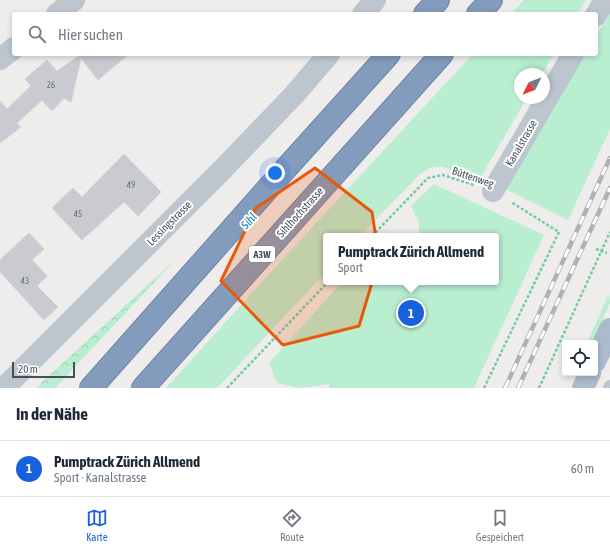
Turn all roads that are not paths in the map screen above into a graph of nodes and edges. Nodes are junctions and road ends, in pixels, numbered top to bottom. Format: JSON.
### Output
{"nodes":[{"id":1,"x":74,"y":0,"type":"edge"},
{"id":2,"x":375,"y":0,"type":"edge"},
{"id":3,"x":438,"y":0,"type":"edge"},
{"id":4,"x":491,"y":0,"type":"edge"},
{"id":5,"x":605,"y":0,"type":"edge"},
{"id":6,"x":59,"y":12,"type":"edge"},
{"id":7,"x":365,"y":12,"type":"edge"},
{"id":8,"x":427,"y":12,"type":"edge"},
{"id":9,"x":480,"y":12,"type":"edge"},
{"id":10,"x":598,"y":12,"type":"edge"},
{"id":11,"x":12,"y":50,"type":"edge"},
{"id":12,"x":327,"y":56,"type":"edge"},
{"id":13,"x":387,"y":56,"type":"edge"},
{"id":14,"x":440,"y":56,"type":"edge"},
{"id":15,"x":572,"y":56,"type":"edge"},
{"id":16,"x":0,"y":59,"type":"edge"},
{"id":17,"x":493,"y":192,"type":"road end"},
{"id":18,"x":610,"y":329,"type":"edge"},
{"id":19,"x":598,"y":355,"type":"edge"},
{"id":20,"x":589,"y":376,"type":"edge"},
{"id":21,"x":4,"y":388,"type":"edge"},
{"id":22,"x":91,"y":388,"type":"edge"},
{"id":23,"x":143,"y":388,"type":"edge"},
{"id":24,"x":583,"y":388,"type":"edge"}],
"edges":[{"from":1,"to":6,"type":"street"},
{"from":2,"to":7,"type":"street"},
{"from":3,"to":8,"type":"highway"},
{"from":4,"to":9,"type":"highway"},
{"from":5,"to":10,"type":"street"},
{"from":11,"to":16,"type":"street"},
{"from":12,"to":21,"type":"street","name":"Lessingstrasse"},
{"from":13,"to":22,"type":"highway"},
{"from":14,"to":23,"type":"highway","name":"Sihlhochstrasse","number":"A3W"},
{"from":15,"to":17,"type":"street","name":"Kanalstrasse"},
{"from":18,"to":19,"type":"main road"},
{"from":20,"to":24,"type":"main road"}]}
